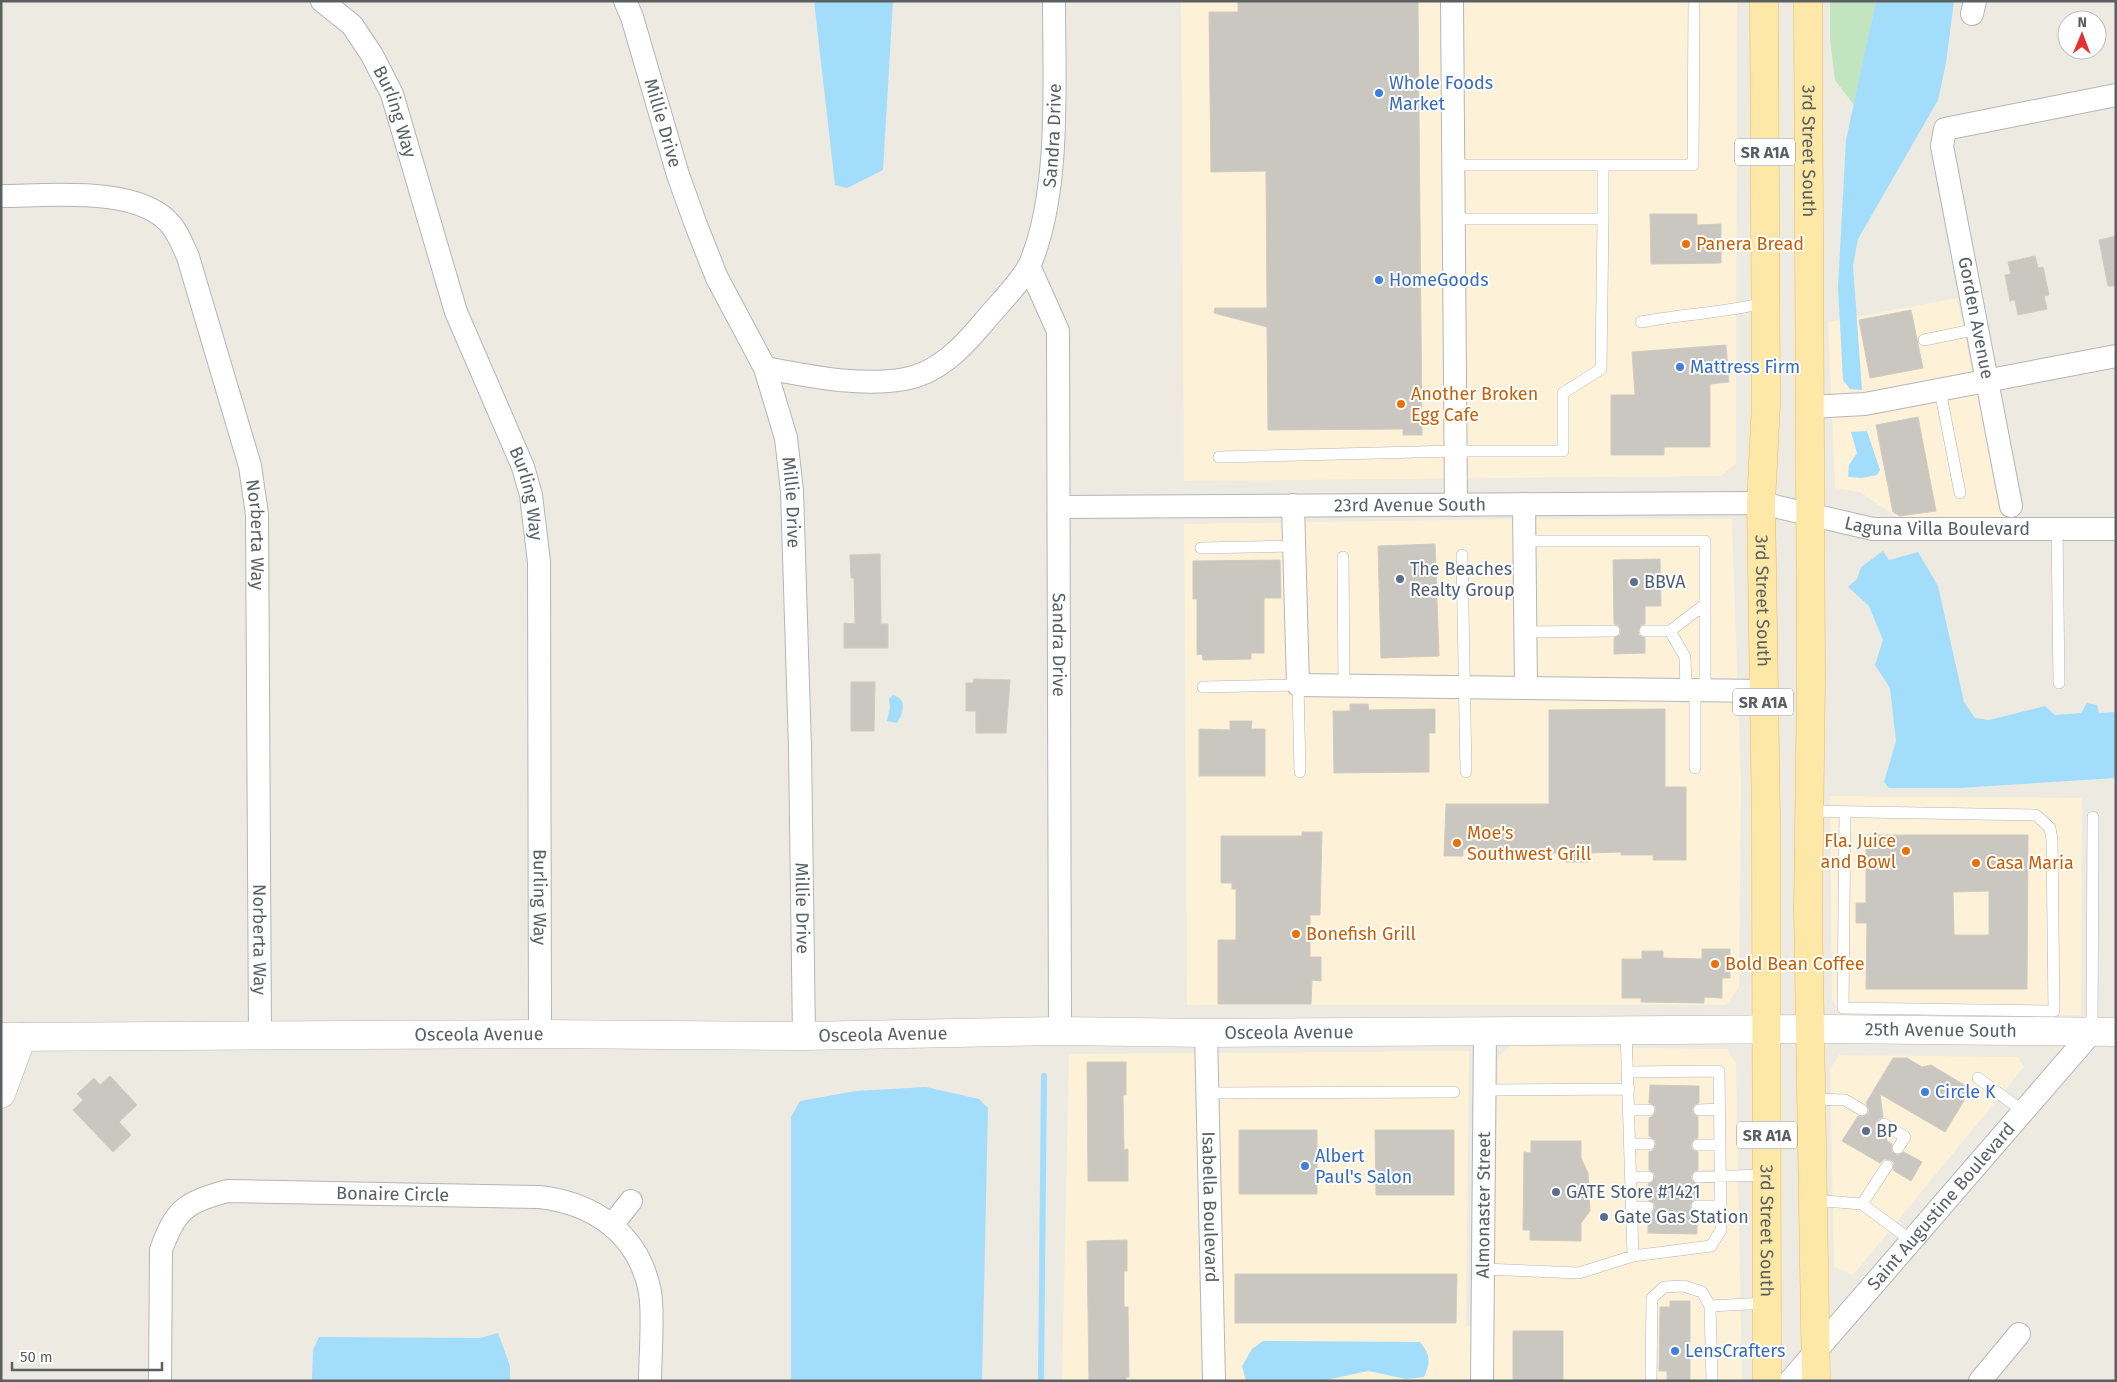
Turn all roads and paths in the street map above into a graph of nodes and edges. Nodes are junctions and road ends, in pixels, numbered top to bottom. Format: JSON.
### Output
{"nodes":[{"id":1,"x":322,"y":1,"type":"edge"},
{"id":2,"x":625,"y":1,"type":"edge"},
{"id":3,"x":1054,"y":1,"type":"edge"},
{"id":4,"x":1452,"y":1,"type":"edge"},
{"id":5,"x":1694,"y":1,"type":"edge"},
{"id":6,"x":1764,"y":1,"type":"edge"},
{"id":7,"x":1808,"y":1,"type":"edge"},
{"id":8,"x":2116,"y":96,"type":"edge"},
{"id":9,"x":1453,"y":165,"type":"junction"},
{"id":10,"x":1603,"y":166,"type":"junction"},
{"id":11,"x":1,"y":196,"type":"edge"},
{"id":12,"x":1453,"y":219,"type":"junction"},
{"id":13,"x":1603,"y":219,"type":"junction"},
{"id":14,"x":1029,"y":266,"type":"junction"},
{"id":15,"x":1764,"y":303,"type":"junction"},
{"id":16,"x":1641,"y":322,"type":"dead end"},
{"id":17,"x":1978,"y":330,"type":"junction"},
{"id":18,"x":1924,"y":340,"type":"dead end"},
{"id":19,"x":2116,"y":356,"type":"edge"},
{"id":20,"x":765,"y":368,"type":"junction"},
{"id":21,"x":1988,"y":381,"type":"junction"},
{"id":22,"x":1940,"y":390,"type":"junction"},
{"id":23,"x":1810,"y":407,"type":"junction"},
{"id":24,"x":1455,"y":451,"type":"junction"},
{"id":25,"x":1219,"y":457,"type":"dead end"},
{"id":26,"x":1960,"y":493,"type":"dead end"},
{"id":27,"x":1761,"y":503,"type":"junction"},
{"id":28,"x":1524,"y":504,"type":"junction"},
{"id":29,"x":1293,"y":505,"type":"junction"},
{"id":30,"x":1456,"y":505,"type":"junction"},
{"id":31,"x":1059,"y":506,"type":"junction"},
{"id":32,"x":2011,"y":506,"type":"dead end"},
{"id":33,"x":1811,"y":515,"type":"junction"},
{"id":34,"x":2116,"y":529,"type":"edge"},
{"id":35,"x":2058,"y":530,"type":"junction"},
{"id":36,"x":1525,"y":541,"type":"junction"},
{"id":37,"x":1294,"y":546,"type":"junction"},
{"id":38,"x":1201,"y":548,"type":"dead end"},
{"id":39,"x":1462,"y":555,"type":"dead end"},
{"id":40,"x":1343,"y":558,"type":"dead end"},
{"id":41,"x":1704,"y":601,"type":"junction"},
{"id":42,"x":1614,"y":631,"type":"dead end"},
{"id":43,"x":1645,"y":631,"type":"dead end"},
{"id":44,"x":1670,"y":631,"type":"junction"},
{"id":45,"x":1526,"y":632,"type":"junction"},
{"id":46,"x":2059,"y":683,"type":"dead end"},
{"id":47,"x":1298,"y":685,"type":"junction"},
{"id":48,"x":1344,"y":686,"type":"junction"},
{"id":49,"x":1203,"y":687,"type":"dead end"},
{"id":50,"x":1465,"y":687,"type":"junction"},
{"id":51,"x":1526,"y":688,"type":"junction"},
{"id":52,"x":1695,"y":689,"type":"junction"},
{"id":53,"x":1763,"y":690,"type":"junction"},
{"id":54,"x":1695,"y":768,"type":"dead end"},
{"id":55,"x":1300,"y":772,"type":"dead end"},
{"id":56,"x":1466,"y":772,"type":"dead end"},
{"id":57,"x":1808,"y":811,"type":"junction"},
{"id":58,"x":1845,"y":812,"type":"junction"},
{"id":59,"x":2093,"y":817,"type":"dead end"},
{"id":60,"x":1879,"y":1019,"type":"junction"},
{"id":61,"x":2055,"y":1022,"type":"junction"},
{"id":62,"x":1485,"y":1030,"type":"junction"},
{"id":63,"x":1626,"y":1030,"type":"junction"},
{"id":64,"x":1766,"y":1030,"type":"junction"},
{"id":65,"x":1810,"y":1030,"type":"junction"},
{"id":66,"x":1060,"y":1031,"type":"junction"},
{"id":67,"x":2104,"y":1032,"type":"edge"},
{"id":68,"x":1206,"y":1033,"type":"junction"},
{"id":69,"x":540,"y":1034,"type":"junction"},
{"id":70,"x":260,"y":1036,"type":"junction"},
{"id":71,"x":804,"y":1036,"type":"junction"},
{"id":72,"x":12,"y":1037,"type":"edge"},
{"id":73,"x":1629,"y":1072,"type":"junction"},
{"id":74,"x":1978,"y":1078,"type":"dead end"},
{"id":75,"x":1630,"y":1089,"type":"junction"},
{"id":76,"x":1484,"y":1090,"type":"junction"},
{"id":77,"x":1454,"y":1092,"type":"dead end"},
{"id":78,"x":1208,"y":1093,"type":"junction"},
{"id":79,"x":1,"y":1094,"type":"edge"},
{"id":80,"x":1810,"y":1098,"type":"junction"},
{"id":81,"x":1720,"y":1109,"type":"junction"},
{"id":82,"x":1630,"y":1110,"type":"junction"},
{"id":83,"x":1649,"y":1110,"type":"dead end"},
{"id":84,"x":1699,"y":1110,"type":"dead end"},
{"id":85,"x":1862,"y":1110,"type":"dead end"},
{"id":86,"x":2024,"y":1112,"type":"junction"},
{"id":87,"x":1884,"y":1124,"type":"dead end"},
{"id":88,"x":1630,"y":1144,"type":"junction"},
{"id":89,"x":1649,"y":1144,"type":"dead end"},
{"id":90,"x":1698,"y":1145,"type":"dead end"},
{"id":91,"x":1720,"y":1145,"type":"junction"},
{"id":92,"x":1898,"y":1148,"type":"dead end"},
{"id":93,"x":1887,"y":1166,"type":"dead end"},
{"id":94,"x":1767,"y":1175,"type":"junction"},
{"id":95,"x":1698,"y":1176,"type":"dead end"},
{"id":96,"x":1721,"y":1176,"type":"junction"},
{"id":97,"x":1631,"y":1177,"type":"junction"},
{"id":98,"x":1648,"y":1177,"type":"dead end"},
{"id":99,"x":1811,"y":1200,"type":"junction"},
{"id":100,"x":631,"y":1201,"type":"dead end"},
{"id":101,"x":1862,"y":1204,"type":"junction"},
{"id":102,"x":1698,"y":1206,"type":"dead end"},
{"id":103,"x":1721,"y":1206,"type":"junction"},
{"id":104,"x":1632,"y":1207,"type":"junction"},
{"id":105,"x":1648,"y":1207,"type":"dead end"},
{"id":106,"x":612,"y":1225,"type":"junction"},
{"id":107,"x":1912,"y":1241,"type":"junction"},
{"id":108,"x":1633,"y":1256,"type":"junction"},
{"id":109,"x":1483,"y":1270,"type":"junction"},
{"id":110,"x":1767,"y":1304,"type":"junction"},
{"id":111,"x":1710,"y":1306,"type":"junction"},
{"id":112,"x":2019,"y":1334,"type":"dead end"},
{"id":113,"x":1816,"y":1352,"type":"junction"},
{"id":114,"x":160,"y":1381,"type":"edge"},
{"id":115,"x":650,"y":1381,"type":"edge"},
{"id":116,"x":1214,"y":1381,"type":"edge"},
{"id":117,"x":1482,"y":1381,"type":"edge"},
{"id":118,"x":1651,"y":1381,"type":"edge"},
{"id":119,"x":1712,"y":1381,"type":"edge"},
{"id":120,"x":1767,"y":1381,"type":"edge"},
{"id":121,"x":1790,"y":1381,"type":"edge"},
{"id":122,"x":1816,"y":1381,"type":"edge"},
{"id":123,"x":1980,"y":1381,"type":"edge"}],
"edges":[{"from":1,"to":69,"type":"street","name":"Burling Way"},
{"from":2,"to":20,"type":"street","name":"Millie Drive"},
{"from":3,"to":14,"type":"street","name":"Sandra Drive"},
{"from":4,"to":9,"type":"street"},
{"from":5,"to":10,"type":"lane"},
{"from":6,"to":15,"type":"main road","name":"3rd Street South","number":"SR A1A"},
{"from":7,"to":23,"type":"main road","name":"3rd Street South","number":"SR A1A"},
{"from":8,"to":17,"type":"street","name":"Gorden Avenue"},
{"from":9,"to":10,"type":"lane"},
{"from":9,"to":12,"type":"street"},
{"from":10,"to":13,"type":"lane"},
{"from":11,"to":70,"type":"street","name":"Norberta Way"},
{"from":12,"to":13,"type":"lane"},
{"from":12,"to":24,"type":"street"},
{"from":13,"to":24,"type":"lane"},
{"from":14,"to":20,"type":"street","name":"Sandra Drive"},
{"from":14,"to":31,"type":"street","name":"Sandra Drive"},
{"from":15,"to":16,"type":"lane"},
{"from":15,"to":27,"type":"main road","name":"3rd Street South","number":"SR A1A"},
{"from":17,"to":18,"type":"lane"},
{"from":17,"to":21,"type":"street","name":"Gorden Avenue"},
{"from":19,"to":21,"type":"street"},
{"from":20,"to":71,"type":"street","name":"Millie Drive"},
{"from":21,"to":22,"type":"street"},
{"from":21,"to":32,"type":"street","name":"Gorden Avenue"},
{"from":22,"to":23,"type":"street"},
{"from":22,"to":26,"type":"lane"},
{"from":23,"to":33,"type":"main road","name":"3rd Street South","number":"SR A1A"},
{"from":24,"to":25,"type":"lane"},
{"from":24,"to":30,"type":"street"},
{"from":27,"to":28,"type":"street","name":"23rd Avenue South"},
{"from":27,"to":33,"type":"street","name":"Laguna Villa Boulevard"},
{"from":27,"to":53,"type":"main road","name":"3rd Street South","number":"SR A1A"},
{"from":28,"to":30,"type":"street","name":"23rd Avenue South"},
{"from":28,"to":36,"type":"street"},
{"from":29,"to":30,"type":"street","name":"23rd Avenue South"},
{"from":29,"to":31,"type":"street","name":"23rd Avenue South"},
{"from":29,"to":37,"type":"street"},
{"from":31,"to":66,"type":"street","name":"Sandra Drive"},
{"from":33,"to":35,"type":"street","name":"Laguna Villa Boulevard"},
{"from":33,"to":57,"type":"main road","name":"3rd Street South","number":"SR A1A"},
{"from":34,"to":35,"type":"street","name":"Laguna Villa Boulevard"},
{"from":35,"to":46,"type":"lane"},
{"from":36,"to":41,"type":"lane"},
{"from":36,"to":45,"type":"street"},
{"from":37,"to":38,"type":"lane"},
{"from":37,"to":47,"type":"street"},
{"from":39,"to":50,"type":"lane"},
{"from":40,"to":48,"type":"lane"},
{"from":41,"to":44,"type":"lane"},
{"from":41,"to":52,"type":"lane"},
{"from":42,"to":45,"type":"lane"},
{"from":43,"to":44,"type":"lane"},
{"from":44,"to":52,"type":"lane"},
{"from":45,"to":51,"type":"street"},
{"from":47,"to":48,"type":"street"},
{"from":47,"to":49,"type":"lane"},
{"from":47,"to":55,"type":"lane"},
{"from":48,"to":50,"type":"street"},
{"from":50,"to":51,"type":"street"},
{"from":50,"to":56,"type":"lane"},
{"from":51,"to":52,"type":"street"},
{"from":52,"to":53,"type":"street"},
{"from":52,"to":54,"type":"lane"},
{"from":53,"to":64,"type":"main road","name":"3rd Street South","number":"SR A1A"},
{"from":57,"to":58,"type":"lane"},
{"from":57,"to":65,"type":"main road","name":"3rd Street South","number":"SR A1A"},
{"from":58,"to":60,"type":"lane"},
{"from":58,"to":61,"type":"lane"},
{"from":59,"to":67,"type":"lane"},
{"from":60,"to":61,"type":"street","name":"25th Avenue South"},
{"from":60,"to":65,"type":"street","name":"25th Avenue South"},
{"from":61,"to":67,"type":"street","name":"25th Avenue South"},
{"from":62,"to":63,"type":"street","name":"Osceola Avenue"},
{"from":62,"to":68,"type":"street","name":"Osceola Avenue"},
{"from":62,"to":76,"type":"street","name":"Almonaster Street"},
{"from":63,"to":64,"type":"street","name":"Osceola Avenue"},
{"from":63,"to":73,"type":"lane"},
{"from":64,"to":65,"type":"street","name":"25th Avenue South"},
{"from":64,"to":94,"type":"main road","name":"3rd Street South","number":"SR A1A"},
{"from":65,"to":80,"type":"main road","name":"3rd Street South","number":"SR A1A"},
{"from":66,"to":68,"type":"street","name":"Osceola Avenue"},
{"from":66,"to":71,"type":"street","name":"Osceola Avenue"},
{"from":67,"to":86,"type":"street","name":"Saint Augustine Boulevard"},
{"from":68,"to":78,"type":"street","name":"Isabella Boulevard"},
{"from":69,"to":70,"type":"street","name":"Osceola Avenue"},
{"from":69,"to":71,"type":"street","name":"Osceola Avenue"},
{"from":70,"to":72,"type":"street","name":"Osceola Avenue"},
{"from":72,"to":79,"type":"street"},
{"from":73,"to":75,"type":"lane"},
{"from":73,"to":81,"type":"lane"},
{"from":74,"to":86,"type":"lane"},
{"from":75,"to":76,"type":"lane"},
{"from":75,"to":82,"type":"lane"},
{"from":76,"to":109,"type":"street","name":"Almonaster Street"},
{"from":77,"to":78,"type":"lane"},
{"from":78,"to":116,"type":"street","name":"Isabella Boulevard"},
{"from":80,"to":85,"type":"lane"},
{"from":80,"to":99,"type":"main road","name":"3rd Street South","number":"SR A1A"},
{"from":81,"to":84,"type":"lane"},
{"from":81,"to":91,"type":"lane"},
{"from":82,"to":83,"type":"lane"},
{"from":82,"to":88,"type":"lane"},
{"from":86,"to":107,"type":"street","name":"Saint Augustine Boulevard"},
{"from":87,"to":92,"type":"lane"},
{"from":88,"to":89,"type":"lane"},
{"from":88,"to":97,"type":"lane"},
{"from":90,"to":91,"type":"lane"},
{"from":91,"to":96,"type":"lane"},
{"from":93,"to":101,"type":"lane"},
{"from":94,"to":96,"type":"lane"},
{"from":94,"to":110,"type":"main road","name":"3rd Street South","number":"SR A1A"},
{"from":95,"to":96,"type":"lane"},
{"from":96,"to":103,"type":"lane"},
{"from":97,"to":98,"type":"lane"},
{"from":97,"to":104,"type":"lane"},
{"from":99,"to":101,"type":"lane"},
{"from":99,"to":113,"type":"main road","name":"3rd Street South","number":"SR A1A"},
{"from":100,"to":106,"type":"street"},
{"from":101,"to":107,"type":"lane"},
{"from":102,"to":103,"type":"lane"},
{"from":103,"to":108,"type":"lane"},
{"from":104,"to":105,"type":"lane"},
{"from":104,"to":108,"type":"lane"},
{"from":106,"to":114,"type":"street","name":"Bonaire Circle"},
{"from":106,"to":115,"type":"street","name":"Bonaire Circle"},
{"from":107,"to":113,"type":"street","name":"Saint Augustine Boulevard"},
{"from":108,"to":109,"type":"lane"},
{"from":109,"to":117,"type":"street","name":"Almonaster Street"},
{"from":110,"to":111,"type":"lane"},
{"from":110,"to":120,"type":"main road","name":"3rd Street South","number":"SR A1A"},
{"from":111,"to":118,"type":"lane"},
{"from":111,"to":119,"type":"lane"},
{"from":112,"to":123,"type":"street"},
{"from":113,"to":121,"type":"street","name":"Saint Augustine Boulevard"},
{"from":113,"to":122,"type":"main road","name":"3rd Street South","number":"SR A1A"}]}
